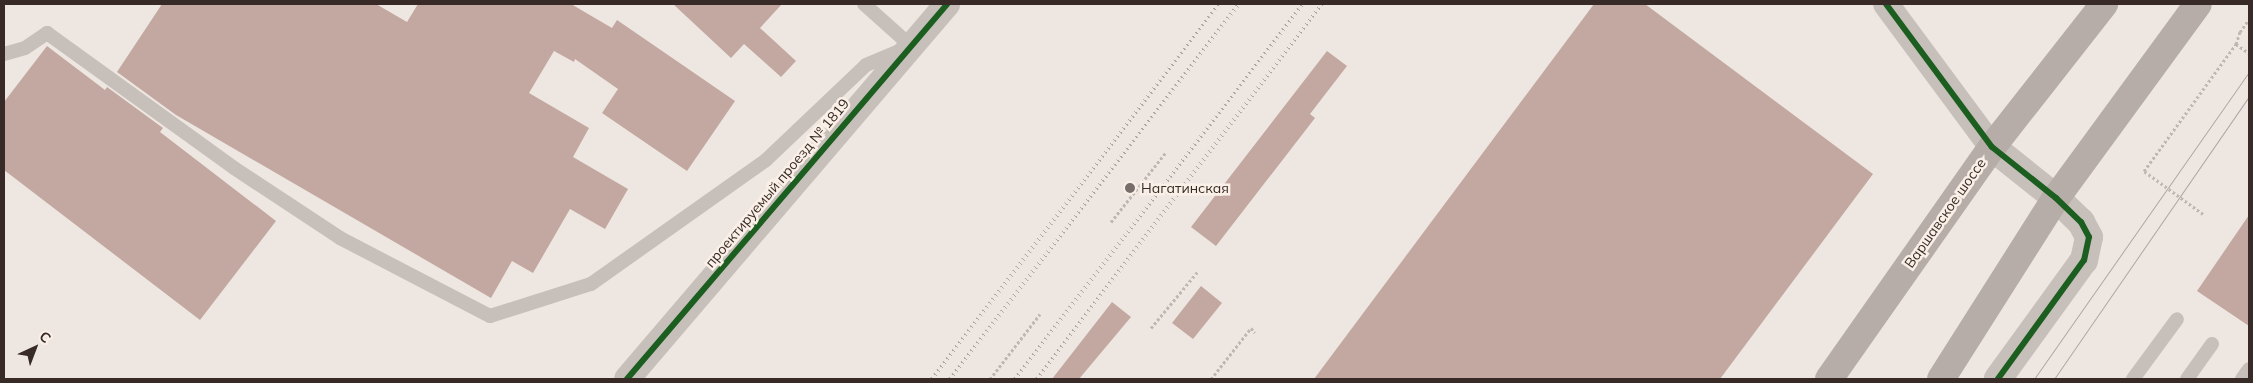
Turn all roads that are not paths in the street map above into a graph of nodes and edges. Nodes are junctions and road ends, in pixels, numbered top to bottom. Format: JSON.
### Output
{"nodes":[{"id":1,"x":864,"y":4,"type":"edge"},
{"id":2,"x":947,"y":4,"type":"edge"},
{"id":3,"x":2104,"y":4,"type":"edge"},
{"id":4,"x":2198,"y":4,"type":"edge"},
{"id":5,"x":1893,"y":8,"type":"edge"},
{"id":6,"x":910,"y":46,"type":"junction"},
{"id":7,"x":4,"y":54,"type":"edge"},
{"id":8,"x":1992,"y":146,"type":"junction"},
{"id":9,"x":2056,"y":198,"type":"junction"},
{"id":10,"x":2177,"y":319,"type":"dead end"},
{"id":11,"x":2212,"y":344,"type":"dead end"},
{"id":12,"x":2249,"y":369,"type":"edge"},
{"id":13,"x":627,"y":379,"type":"edge"},
{"id":14,"x":1830,"y":379,"type":"edge"},
{"id":15,"x":1941,"y":379,"type":"edge"},
{"id":16,"x":1998,"y":379,"type":"edge"},
{"id":17,"x":2133,"y":379,"type":"edge"},
{"id":18,"x":2187,"y":379,"type":"edge"},
{"id":19,"x":2242,"y":379,"type":"edge"}],
"edges":[{"from":1,"to":6,"type":"lane"},
{"from":2,"to":6,"type":"street","name":"проектируемый проезд № 1819"},
{"from":3,"to":8,"type":"main road","name":"Варшавское шоссе"},
{"from":4,"to":9,"type":"main road"},
{"from":5,"to":8,"type":"street"},
{"from":6,"to":7,"type":"lane"},
{"from":6,"to":13,"type":"street","name":"проектируемый проезд № 1819"},
{"from":8,"to":9,"type":"street"},
{"from":8,"to":14,"type":"main road","name":"Варшавское шоссе"},
{"from":9,"to":15,"type":"main road"},
{"from":9,"to":16,"type":"street"},
{"from":10,"to":17,"type":"lane"},
{"from":11,"to":18,"type":"lane"},
{"from":12,"to":19,"type":"lane"}]}
